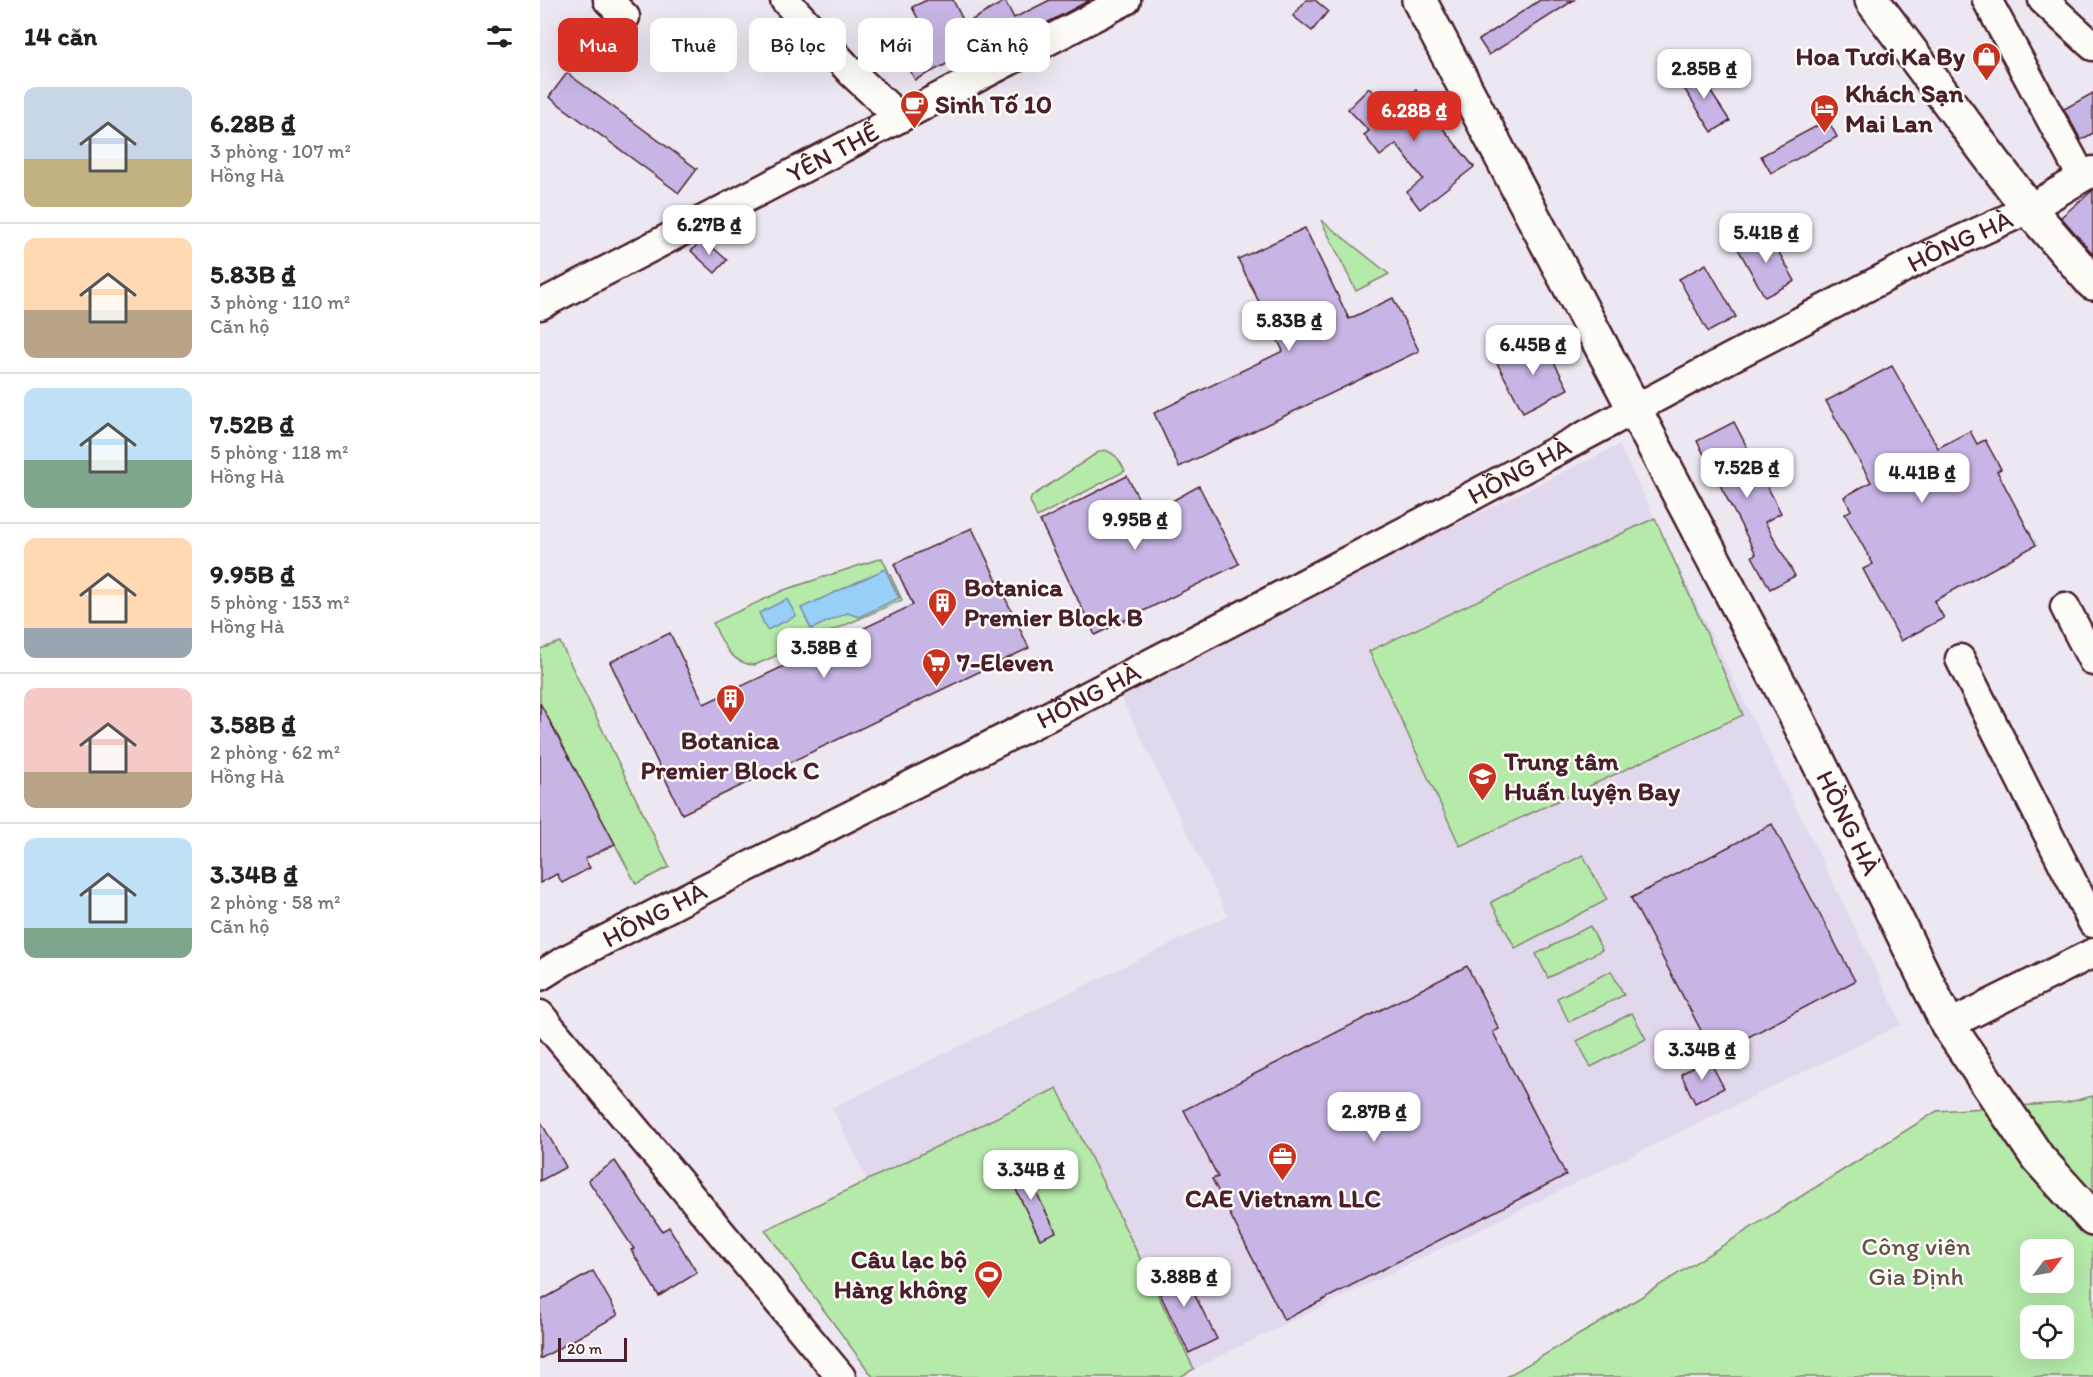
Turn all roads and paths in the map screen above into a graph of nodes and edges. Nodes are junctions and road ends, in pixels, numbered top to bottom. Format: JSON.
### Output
{"nodes":[{"id":1,"x":785,"y":0,"type":"edge"},
{"id":2,"x":1419,"y":0,"type":"edge"},
{"id":3,"x":1872,"y":0,"type":"edge"},
{"id":4,"x":1987,"y":0,"type":"edge"},
{"id":5,"x":2043,"y":0,"type":"edge"},
{"id":6,"x":1112,"y":3,"type":"edge"},
{"id":7,"x":2093,"y":46,"type":"edge"},
{"id":8,"x":900,"y":118,"type":"junction"},
{"id":9,"x":2088,"y":174,"type":"edge"},
{"id":10,"x":2029,"y":209,"type":"junction"},
{"id":11,"x":2093,"y":283,"type":"edge"},
{"id":12,"x":540,"y":305,"type":"edge"},
{"id":13,"x":1635,"y":408,"type":"junction"},
{"id":14,"x":2065,"y":607,"type":"dead end"},
{"id":15,"x":1960,"y":659,"type":"dead end"},
{"id":16,"x":2093,"y":661,"type":"edge"},
{"id":17,"x":2093,"y":923,"type":"edge"},
{"id":18,"x":2093,"y":953,"type":"edge"},
{"id":19,"x":540,"y":976,"type":"edge"},
{"id":20,"x":540,"y":1015,"type":"edge"},
{"id":21,"x":1948,"y":1025,"type":"junction"},
{"id":22,"x":2093,"y":1219,"type":"edge"},
{"id":23,"x":841,"y":1377,"type":"edge"}],
"edges":[{"from":1,"to":8,"type":"street"},
{"from":2,"to":13,"type":"main road","name":"HỒNG HÀ"},
{"from":3,"to":10,"type":"main road"},
{"from":4,"to":9,"type":"street"},
{"from":5,"to":7,"type":"street"},
{"from":6,"to":8,"type":"street","name":"YÊN THẾ"},
{"from":8,"to":12,"type":"street","name":"YÊN THẾ"},
{"from":9,"to":10,"type":"street","name":"HỒNG HÀ"},
{"from":10,"to":11,"type":"main road"},
{"from":10,"to":13,"type":"street","name":"HỒNG HÀ"},
{"from":13,"to":19,"type":"street","name":"HỒNG HÀ"},
{"from":13,"to":21,"type":"main road","name":"HỒNG HÀ"},
{"from":14,"to":16,"type":"street"},
{"from":15,"to":17,"type":"street"},
{"from":18,"to":21,"type":"street"},
{"from":20,"to":23,"type":"street"},
{"from":21,"to":22,"type":"main road","name":"HỒNG HÀ"}]}
